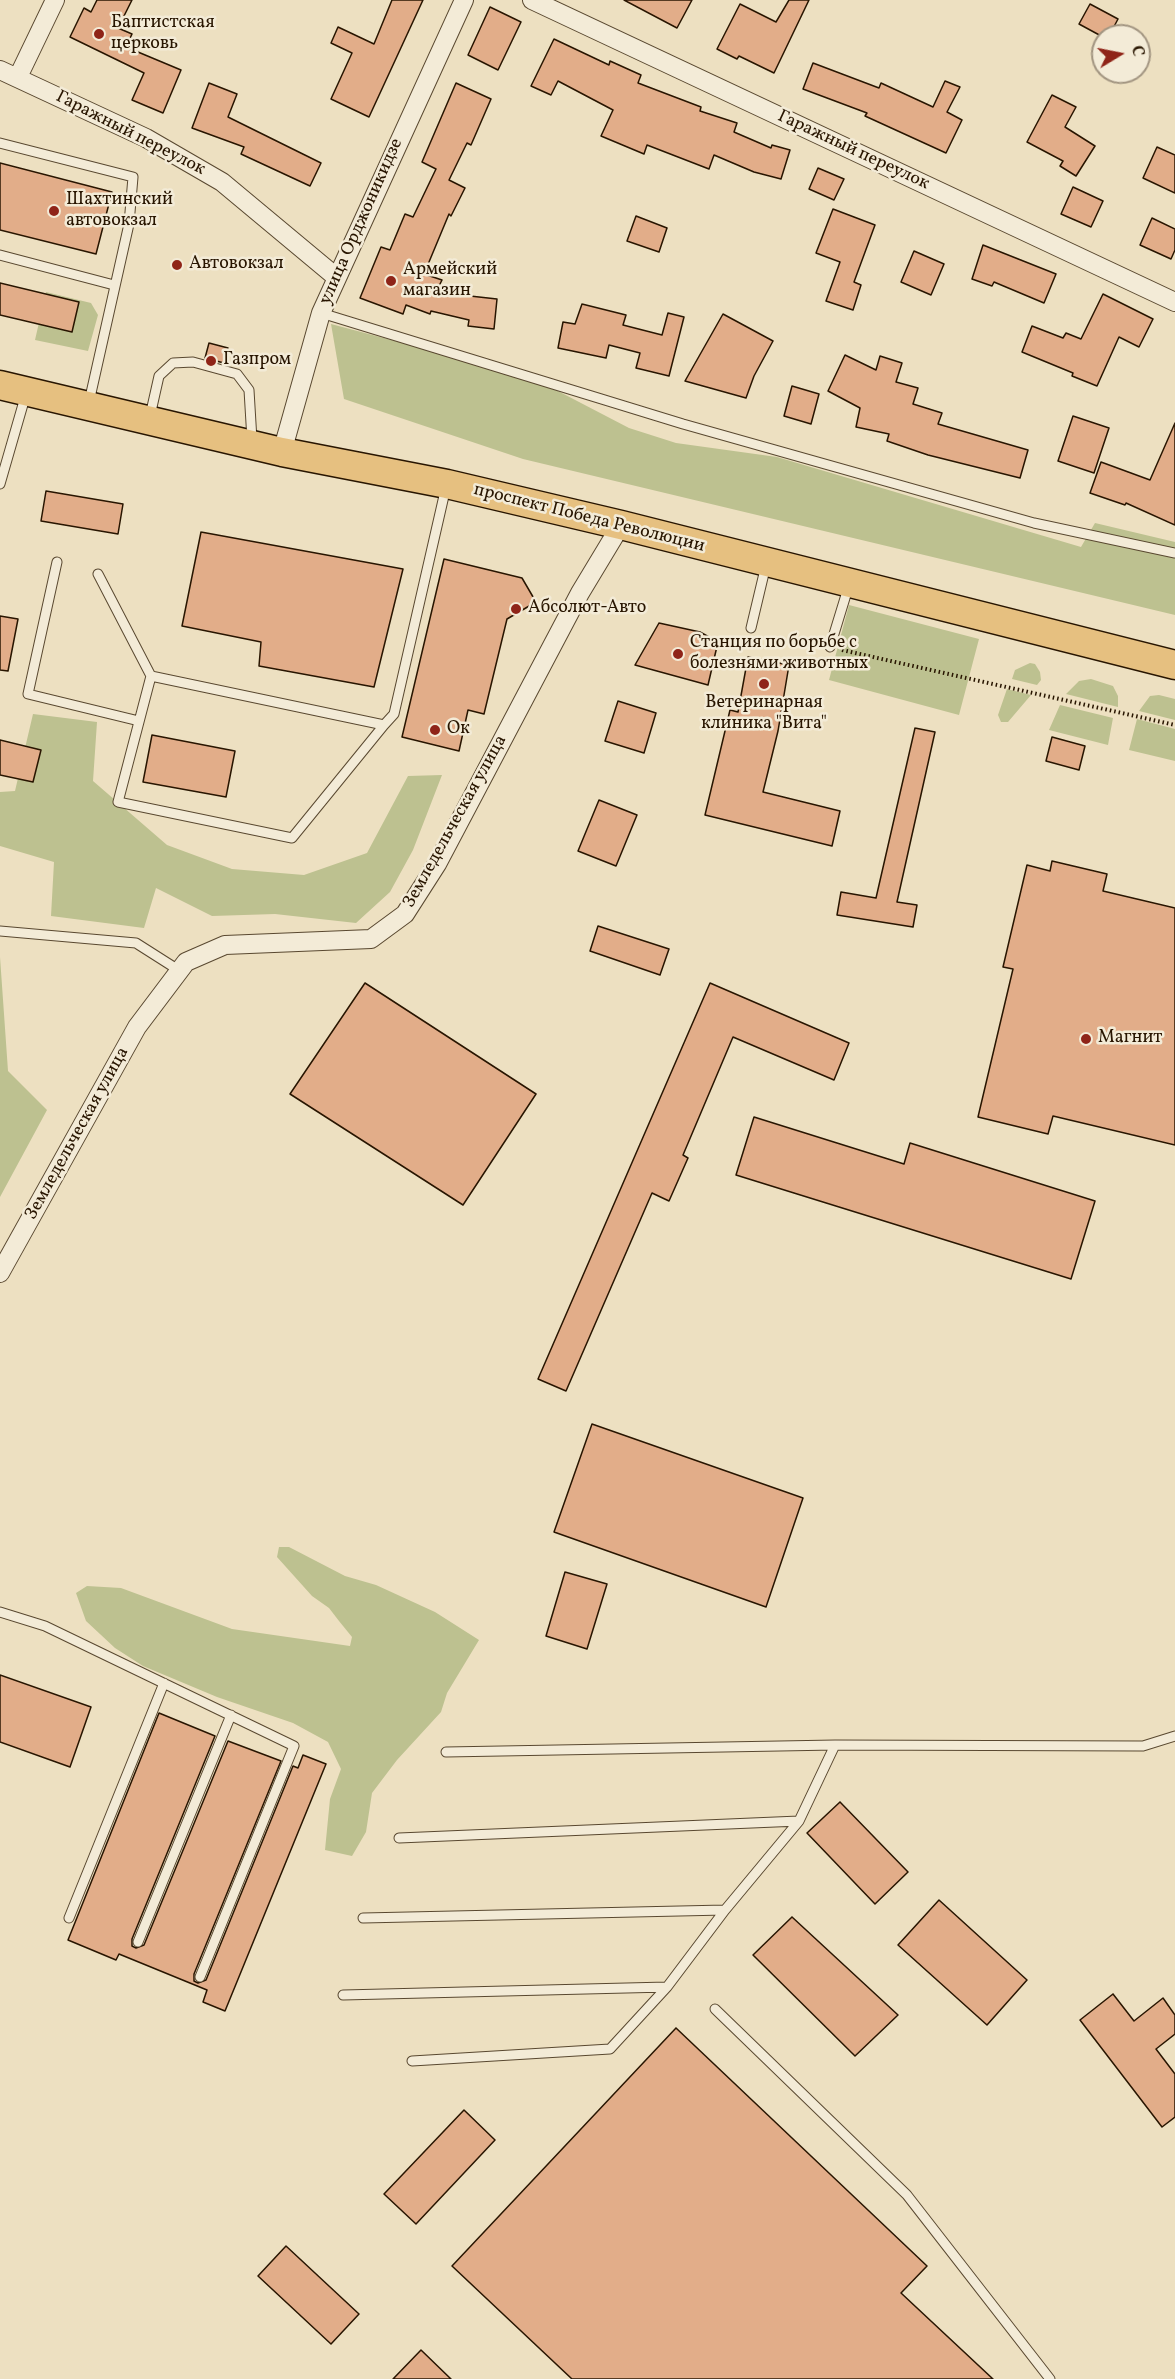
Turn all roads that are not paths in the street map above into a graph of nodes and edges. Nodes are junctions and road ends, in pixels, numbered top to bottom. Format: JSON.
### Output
{"nodes":[{"id":1,"x":55,"y":0,"type":"edge"},
{"id":2,"x":464,"y":0,"type":"edge"},
{"id":3,"x":532,"y":0,"type":"edge"},
{"id":4,"x":0,"y":70,"type":"edge"},
{"id":5,"x":18,"y":77,"type":"junction"},
{"id":6,"x":0,"y":143,"type":"edge"},
{"id":7,"x":0,"y":255,"type":"edge"},
{"id":8,"x":336,"y":277,"type":"junction"},
{"id":9,"x":114,"y":285,"type":"junction"},
{"id":10,"x":1175,"y":302,"type":"edge"},
{"id":11,"x":321,"y":313,"type":"junction"},
{"id":12,"x":13,"y":388,"type":"edge"},
{"id":13,"x":88,"y":405,"type":"junction"},
{"id":14,"x":149,"y":420,"type":"junction"},
{"id":15,"x":252,"y":442,"type":"junction"},
{"id":16,"x":282,"y":452,"type":"junction"},
{"id":17,"x":0,"y":484,"type":"edge"},
{"id":18,"x":447,"y":484,"type":"junction"},
{"id":19,"x":621,"y":525,"type":"junction"},
{"id":20,"x":1175,"y":553,"type":"edge"},
{"id":21,"x":57,"y":562,"type":"dead end"},
{"id":22,"x":766,"y":562,"type":"junction"},
{"id":23,"x":98,"y":574,"type":"dead end"},
{"id":24,"x":850,"y":583,"type":"junction"},
{"id":25,"x":751,"y":628,"type":"dead end"},
{"id":26,"x":830,"y":647,"type":"road end"},
{"id":27,"x":1175,"y":666,"type":"edge"},
{"id":28,"x":151,"y":676,"type":"junction"},
{"id":29,"x":139,"y":721,"type":"junction"},
{"id":30,"x":384,"y":725,"type":"junction"},
{"id":31,"x":0,"y":931,"type":"edge"},
{"id":32,"x":180,"y":971,"type":"junction"},
{"id":33,"x":0,"y":1273,"type":"edge"},
{"id":34,"x":0,"y":1612,"type":"edge"},
{"id":35,"x":164,"y":1683,"type":"junction"},
{"id":36,"x":231,"y":1715,"type":"junction"},
{"id":37,"x":1175,"y":1736,"type":"edge"},
{"id":38,"x":835,"y":1745,"type":"junction"},
{"id":39,"x":446,"y":1752,"type":"dead end"},
{"id":40,"x":799,"y":1821,"type":"junction"},
{"id":41,"x":399,"y":1838,"type":"dead end"},
{"id":42,"x":725,"y":1910,"type":"junction"},
{"id":43,"x":69,"y":1918,"type":"dead end"},
{"id":44,"x":363,"y":1918,"type":"dead end"},
{"id":45,"x":138,"y":1942,"type":"dead end"},
{"id":46,"x":200,"y":1977,"type":"dead end"},
{"id":47,"x":667,"y":1987,"type":"junction"},
{"id":48,"x":343,"y":1995,"type":"dead end"},
{"id":49,"x":715,"y":2009,"type":"dead end"},
{"id":50,"x":412,"y":2061,"type":"dead end"},
{"id":51,"x":1050,"y":2379,"type":"edge"}],
"edges":[{"from":1,"to":5,"type":"street"},
{"from":2,"to":8,"type":"street","name":"улица Орджоникидзе"},
{"from":3,"to":10,"type":"street","name":"Гаражный переулок"},
{"from":4,"to":5,"type":"street","name":"Гаражный переулок"},
{"from":5,"to":8,"type":"street","name":"Гаражный переулок"},
{"from":6,"to":9,"type":"lane"},
{"from":7,"to":9,"type":"lane"},
{"from":8,"to":11,"type":"street","name":"улица Орджоникидзе"},
{"from":9,"to":13,"type":"lane"},
{"from":11,"to":16,"type":"street","name":"улица Орджоникидзе"},
{"from":11,"to":20,"type":"lane"},
{"from":12,"to":13,"type":"main road","name":"проспект Победа Революции"},
{"from":12,"to":17,"type":"lane"},
{"from":13,"to":14,"type":"main road","name":"проспект Победа Революции"},
{"from":14,"to":15,"type":"main road","name":"проспект Победа Революции"},
{"from":14,"to":15,"type":"lane"},
{"from":15,"to":16,"type":"main road","name":"проспект Победа Революции"},
{"from":16,"to":18,"type":"main road","name":"проспект Победа Революции"},
{"from":18,"to":19,"type":"main road","name":"проспект Победа Революции"},
{"from":18,"to":30,"type":"lane"},
{"from":19,"to":22,"type":"main road","name":"проспект Победа Революции"},
{"from":19,"to":32,"type":"street","name":"Земледельческая улица"},
{"from":21,"to":29,"type":"lane"},
{"from":22,"to":24,"type":"main road","name":"проспект Победа Революции"},
{"from":22,"to":25,"type":"lane"},
{"from":23,"to":28,"type":"lane"},
{"from":24,"to":26,"type":"lane"},
{"from":24,"to":27,"type":"main road","name":"проспект Победа Революции"},
{"from":28,"to":29,"type":"lane"},
{"from":28,"to":30,"type":"lane"},
{"from":29,"to":30,"type":"lane"},
{"from":31,"to":32,"type":"lane"},
{"from":32,"to":33,"type":"street","name":"Земледельческая улица"},
{"from":34,"to":35,"type":"lane"},
{"from":35,"to":36,"type":"lane"},
{"from":35,"to":43,"type":"lane"},
{"from":36,"to":45,"type":"lane"},
{"from":36,"to":46,"type":"lane"},
{"from":37,"to":38,"type":"lane"},
{"from":38,"to":39,"type":"lane"},
{"from":38,"to":40,"type":"lane"},
{"from":40,"to":41,"type":"lane"},
{"from":40,"to":42,"type":"lane"},
{"from":42,"to":44,"type":"lane"},
{"from":42,"to":47,"type":"lane"},
{"from":47,"to":48,"type":"lane"},
{"from":47,"to":50,"type":"lane"},
{"from":49,"to":51,"type":"lane"}]}
